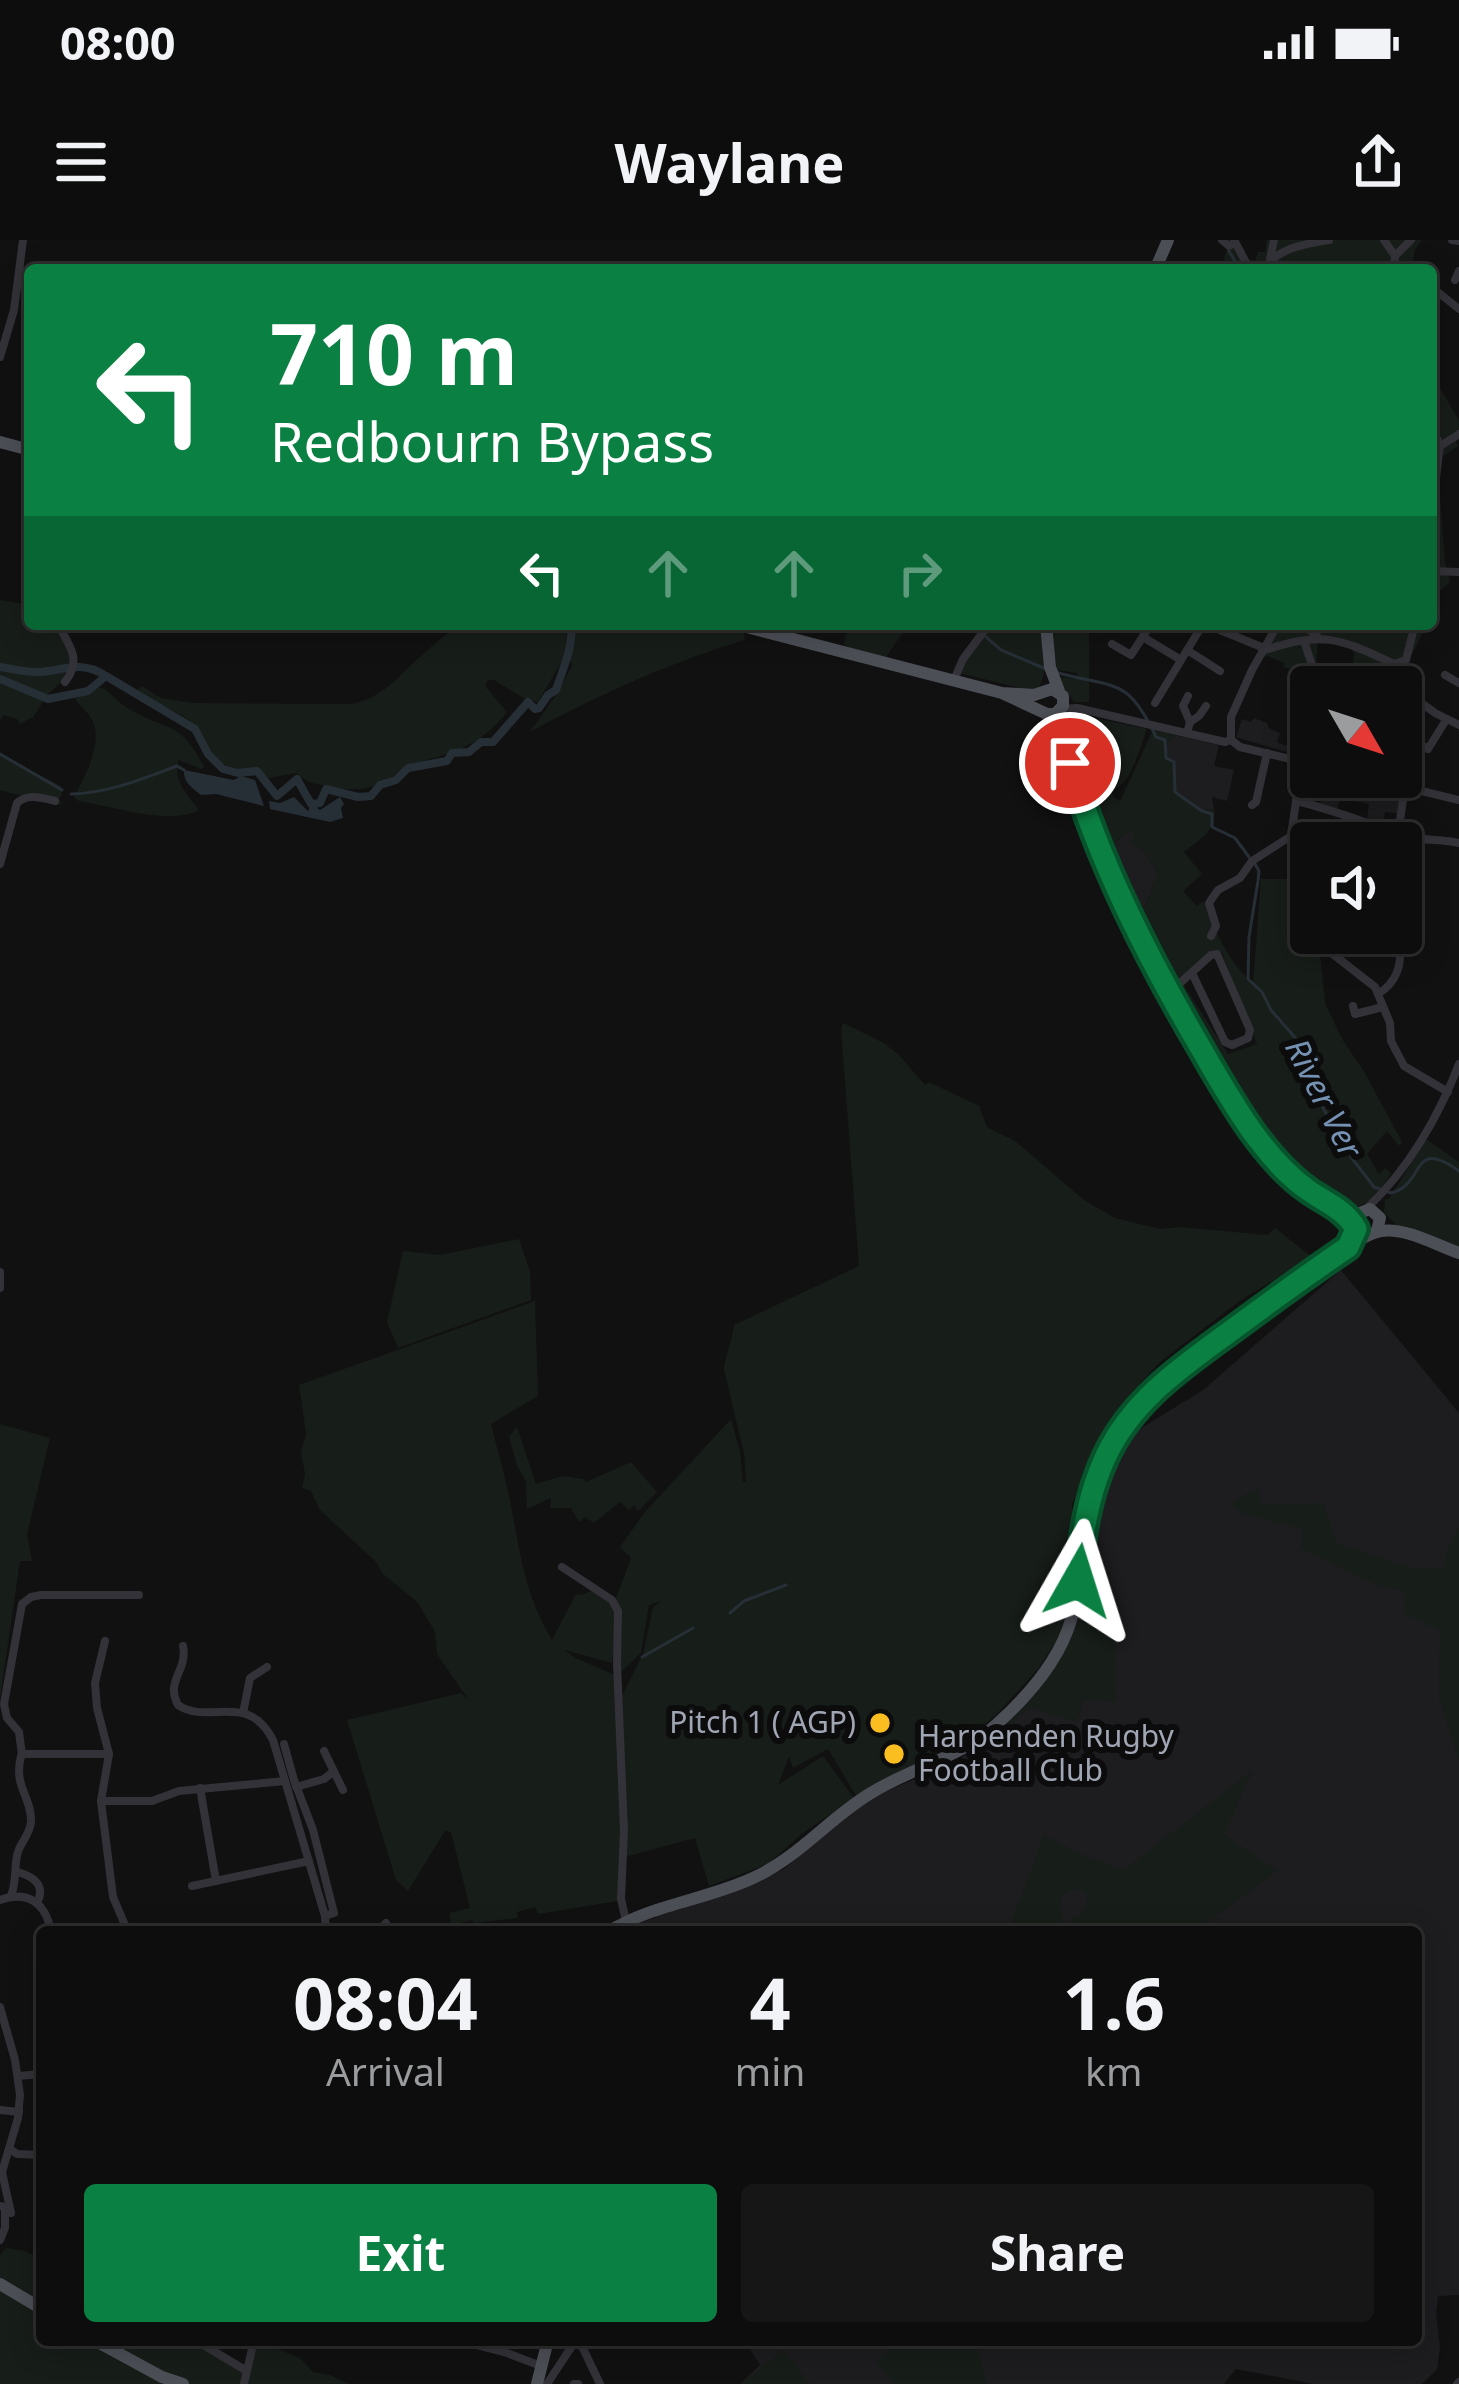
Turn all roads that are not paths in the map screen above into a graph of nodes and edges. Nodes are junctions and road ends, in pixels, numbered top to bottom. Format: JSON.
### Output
{"nodes":[{"id":1,"x":23,"y":240,"type":"edge"},
{"id":2,"x":1222,"y":240,"type":"edge"},
{"id":3,"x":1278,"y":240,"type":"edge"},
{"id":4,"x":1329,"y":240,"type":"edge"},
{"id":5,"x":1384,"y":240,"type":"edge"},
{"id":6,"x":1411,"y":240,"type":"edge"},
{"id":7,"x":1235,"y":242,"type":"edge"},
{"id":8,"x":1291,"y":249,"type":"junction"},
{"id":9,"x":1395,"y":256,"type":"junction"},
{"id":10,"x":1269,"y":264,"type":"edge"},
{"id":11,"x":1394,"y":264,"type":"edge"},
{"id":12,"x":0,"y":357,"type":"edge"},
{"id":13,"x":61,"y":630,"type":"edge"},
{"id":14,"x":758,"y":630,"type":"edge"},
{"id":15,"x":984,"y":630,"type":"edge"},
{"id":16,"x":1047,"y":630,"type":"edge"},
{"id":17,"x":1147,"y":630,"type":"edge"},
{"id":18,"x":1200,"y":630,"type":"edge"},
{"id":19,"x":1218,"y":630,"type":"edge"},
{"id":20,"x":1274,"y":630,"type":"edge"},
{"id":21,"x":1309,"y":630,"type":"edge"},
{"id":22,"x":1413,"y":630,"type":"edge"},
{"id":23,"x":1143,"y":637,"type":"junction"},
{"id":24,"x":1318,"y":638,"type":"junction"},
{"id":25,"x":1304,"y":640,"type":"junction"},
{"id":26,"x":1112,"y":644,"type":"dead end"},
{"id":27,"x":1263,"y":649,"type":"junction"},
{"id":28,"x":1184,"y":655,"type":"junction"},
{"id":29,"x":1406,"y":660,"type":"junction"},
{"id":30,"x":1394,"y":664,"type":"joint"},
{"id":31,"x":1312,"y":666,"type":"edge"},
{"id":32,"x":1404,"y":666,"type":"edge"},
{"id":33,"x":1220,"y":671,"type":"dead end"},
{"id":34,"x":1051,"y":672,"type":"junction"},
{"id":35,"x":1445,"y":675,"type":"dead end"},
{"id":36,"x":954,"y":680,"type":"junction"},
{"id":37,"x":65,"y":682,"type":"dead end"},
{"id":38,"x":1459,"y":683,"type":"edge"},
{"id":39,"x":1002,"y":693,"type":"junction"},
{"id":40,"x":1041,"y":693,"type":"junction"},
{"id":41,"x":1188,"y":696,"type":"dead end"},
{"id":42,"x":1155,"y":703,"type":"dead end"},
{"id":43,"x":1422,"y":704,"type":"edge"},
{"id":44,"x":1055,"y":705,"type":"junction"},
{"id":45,"x":1206,"y":706,"type":"dead end"},
{"id":46,"x":1446,"y":720,"type":"junction"},
{"id":47,"x":1190,"y":722,"type":"junction"},
{"id":48,"x":1459,"y":725,"type":"edge"},
{"id":49,"x":1187,"y":733,"type":"junction"},
{"id":50,"x":1232,"y":740,"type":"junction"},
{"id":51,"x":1422,"y":745,"type":"edge"},
{"id":52,"x":1267,"y":753,"type":"junction"},
{"id":53,"x":1290,"y":758,"type":"edge"},
{"id":54,"x":1457,"y":788,"type":"edge"},
{"id":55,"x":1422,"y":794,"type":"edge"},
{"id":56,"x":1297,"y":798,"type":"edge"},
{"id":57,"x":1456,"y":800,"type":"edge"},
{"id":58,"x":55,"y":801,"type":"dead end"},
{"id":59,"x":1296,"y":801,"type":"junction"},
{"id":60,"x":1252,"y":805,"type":"dead end"},
{"id":61,"x":1360,"y":822,"type":"edge"},
{"id":62,"x":1422,"y":840,"type":"edge"},
{"id":63,"x":1459,"y":843,"type":"edge"},
{"id":64,"x":0,"y":863,"type":"edge"},
{"id":65,"x":1210,"y":936,"type":"dead end"},
{"id":66,"x":1331,"y":954,"type":"edge"},
{"id":67,"x":1400,"y":954,"type":"edge"},
{"id":68,"x":1192,"y":974,"type":"junction"},
{"id":69,"x":1166,"y":990,"type":"junction"},
{"id":70,"x":1378,"y":993,"type":"junction"},
{"id":71,"x":1353,"y":1006,"type":"dead end"},
{"id":72,"x":1383,"y":1007,"type":"junction"},
{"id":73,"x":1459,"y":1064,"type":"edge"},
{"id":74,"x":1448,"y":1092,"type":"junction"},
{"id":75,"x":1368,"y":1222,"type":"junction"},
{"id":76,"x":1459,"y":1253,"type":"edge"},
{"id":77,"x":0,"y":1272,"type":"edge"},
{"id":78,"x":0,"y":1288,"type":"edge"},
{"id":79,"x":562,"y":1567,"type":"dead end"},
{"id":80,"x":139,"y":1595,"type":"dead end"},
{"id":81,"x":105,"y":1641,"type":"dead end"},
{"id":82,"x":183,"y":1646,"type":"dead end"},
{"id":83,"x":267,"y":1667,"type":"dead end"},
{"id":84,"x":243,"y":1713,"type":"junction"},
{"id":85,"x":284,"y":1744,"type":"dead end"},
{"id":86,"x":324,"y":1750,"type":"dead end"},
{"id":87,"x":110,"y":1754,"type":"junction"},
{"id":88,"x":22,"y":1755,"type":"junction"},
{"id":89,"x":333,"y":1772,"type":"junction"},
{"id":90,"x":290,"y":1783,"type":"junction"},
{"id":91,"x":200,"y":1788,"type":"junction"},
{"id":92,"x":343,"y":1790,"type":"dead end"},
{"id":93,"x":101,"y":1801,"type":"junction"},
{"id":94,"x":309,"y":1862,"type":"junction"},
{"id":95,"x":18,"y":1872,"type":"junction"},
{"id":96,"x":216,"y":1881,"type":"junction"},
{"id":97,"x":192,"y":1886,"type":"dead end"},
{"id":98,"x":5,"y":1898,"type":"edge"},
{"id":99,"x":38,"y":1903,"type":"junction"},
{"id":100,"x":325,"y":1916,"type":"junction"},
{"id":101,"x":626,"y":1921,"type":"junction"},
{"id":102,"x":386,"y":1924,"type":"dead end"},
{"id":103,"x":50,"y":1926,"type":"edge"},
{"id":104,"x":125,"y":1926,"type":"edge"},
{"id":105,"x":326,"y":1926,"type":"edge"},
{"id":106,"x":384,"y":1926,"type":"edge"},
{"id":107,"x":618,"y":1926,"type":"edge"},
{"id":108,"x":0,"y":2006,"type":"edge"},
{"id":109,"x":36,"y":2074,"type":"edge"},
{"id":110,"x":18,"y":2076,"type":"junction"},
{"id":111,"x":0,"y":2110,"type":"edge"},
{"id":112,"x":19,"y":2112,"type":"junction"},
{"id":113,"x":10,"y":2149,"type":"junction"},
{"id":114,"x":36,"y":2155,"type":"edge"},
{"id":115,"x":0,"y":2206,"type":"edge"},
{"id":116,"x":11,"y":2213,"type":"dead end"},
{"id":117,"x":0,"y":2240,"type":"edge"},
{"id":118,"x":0,"y":2284,"type":"edge"},
{"id":119,"x":36,"y":2305,"type":"edge"},
{"id":120,"x":105,"y":2346,"type":"edge"},
{"id":121,"x":205,"y":2346,"type":"edge"},
{"id":122,"x":253,"y":2346,"type":"edge"},
{"id":123,"x":480,"y":2346,"type":"edge"},
{"id":124,"x":547,"y":2346,"type":"edge"},
{"id":125,"x":574,"y":2346,"type":"edge"},
{"id":126,"x":581,"y":2346,"type":"edge"},
{"id":127,"x":542,"y":2367,"type":"junction"},
{"id":128,"x":247,"y":2371,"type":"junction"},
{"id":129,"x":166,"y":2380,"type":"edge"},
{"id":130,"x":183,"y":2384,"type":"edge"},
{"id":131,"x":244,"y":2384,"type":"edge"},
{"id":132,"x":537,"y":2384,"type":"edge"},
{"id":133,"x":547,"y":2384,"type":"edge"},
{"id":134,"x":599,"y":2384,"type":"edge"}],
"edges":[{"from":1,"to":12,"type":"street"},
{"from":2,"to":7,"type":"street"},
{"from":3,"to":8,"type":"street"},
{"from":4,"to":8,"type":"street"},
{"from":5,"to":9,"type":"street"},
{"from":6,"to":9,"type":"street"},
{"from":8,"to":10,"type":"street"},
{"from":9,"to":11,"type":"street"},
{"from":13,"to":37,"type":"street"},
{"from":14,"to":36,"type":"main road"},
{"from":15,"to":36,"type":"street"},
{"from":16,"to":34,"type":"main road"},
{"from":17,"to":23,"type":"street"},
{"from":18,"to":28,"type":"street"},
{"from":19,"to":27,"type":"street"},
{"from":20,"to":27,"type":"street"},
{"from":21,"to":24,"type":"street"},
{"from":22,"to":29,"type":"street"},
{"from":23,"to":26,"type":"street"},
{"from":23,"to":28,"type":"street"},
{"from":24,"to":25,"type":"street"},
{"from":24,"to":30,"type":"street"},
{"from":25,"to":27,"type":"street"},
{"from":25,"to":31,"type":"street"},
{"from":27,"to":50,"type":"street"},
{"from":28,"to":33,"type":"street"},
{"from":28,"to":42,"type":"street"},
{"from":29,"to":30,"type":"street"},
{"from":29,"to":32,"type":"street"},
{"from":34,"to":40,"type":"main road"},
{"from":34,"to":44,"type":"main road"},
{"from":35,"to":38,"type":"street"},
{"from":36,"to":39,"type":"main road"},
{"from":39,"to":40,"type":"main road"},
{"from":39,"to":44,"type":"main road"},
{"from":40,"to":44,"type":"main road"},
{"from":41,"to":47,"type":"street"},
{"from":43,"to":46,"type":"street"},
{"from":44,"to":49,"type":"street"},
{"from":44,"to":69,"type":"main road"},
{"from":45,"to":47,"type":"street"},
{"from":46,"to":48,"type":"street"},
{"from":46,"to":51,"type":"street"},
{"from":47,"to":49,"type":"street"},
{"from":49,"to":50,"type":"street"},
{"from":50,"to":52,"type":"street"},
{"from":52,"to":53,"type":"street"},
{"from":52,"to":60,"type":"street"},
{"from":54,"to":57,"type":"street"},
{"from":55,"to":57,"type":"street"},
{"from":56,"to":59,"type":"street"},
{"from":58,"to":64,"type":"street"},
{"from":59,"to":61,"type":"street"},
{"from":59,"to":65,"type":"street"},
{"from":62,"to":63,"type":"street"},
{"from":66,"to":70,"type":"street"},
{"from":67,"to":70,"type":"street"},
{"from":68,"to":68,"type":"street"},
{"from":68,"to":69,"type":"street"},
{"from":69,"to":75,"type":"main road"},
{"from":70,"to":72,"type":"street"},
{"from":71,"to":72,"type":"street"},
{"from":72,"to":74,"type":"street"},
{"from":73,"to":74,"type":"street"},
{"from":74,"to":75,"type":"street"},
{"from":75,"to":76,"type":"main road"},
{"from":75,"to":101,"type":"main road"},
{"from":77,"to":78,"type":"street"},
{"from":79,"to":101,"type":"street"},
{"from":80,"to":88,"type":"street"},
{"from":81,"to":87,"type":"street"},
{"from":82,"to":84,"type":"street"},
{"from":83,"to":84,"type":"street"},
{"from":84,"to":90,"type":"street"},
{"from":85,"to":90,"type":"street"},
{"from":86,"to":89,"type":"street"},
{"from":87,"to":88,"type":"street"},
{"from":87,"to":93,"type":"street"},
{"from":88,"to":95,"type":"street"},
{"from":89,"to":90,"type":"street"},
{"from":89,"to":92,"type":"street"},
{"from":90,"to":91,"type":"street"},
{"from":90,"to":94,"type":"street"},
{"from":90,"to":100,"type":"street"},
{"from":91,"to":93,"type":"street"},
{"from":91,"to":96,"type":"street"},
{"from":93,"to":104,"type":"street"},
{"from":94,"to":96,"type":"street"},
{"from":94,"to":100,"type":"street"},
{"from":95,"to":98,"type":"street"},
{"from":95,"to":99,"type":"street"},
{"from":96,"to":97,"type":"street"},
{"from":98,"to":99,"type":"street"},
{"from":99,"to":103,"type":"street"},
{"from":100,"to":105,"type":"street"},
{"from":101,"to":107,"type":"main road"},
{"from":102,"to":106,"type":"street"},
{"from":108,"to":110,"type":"street"},
{"from":109,"to":110,"type":"street"},
{"from":110,"to":112,"type":"street"},
{"from":111,"to":112,"type":"street"},
{"from":112,"to":113,"type":"street"},
{"from":113,"to":114,"type":"street"},
{"from":113,"to":116,"type":"street"},
{"from":115,"to":117,"type":"street"},
{"from":118,"to":119,"type":"main road"},
{"from":120,"to":129,"type":"main road"},
{"from":121,"to":128,"type":"street"},
{"from":122,"to":128,"type":"street"},
{"from":123,"to":127,"type":"street"},
{"from":124,"to":127,"type":"main road"},
{"from":125,"to":133,"type":"street"},
{"from":126,"to":134,"type":"street"},
{"from":127,"to":132,"type":"main road"},
{"from":128,"to":131,"type":"street"},
{"from":129,"to":130,"type":"main road"}]}
